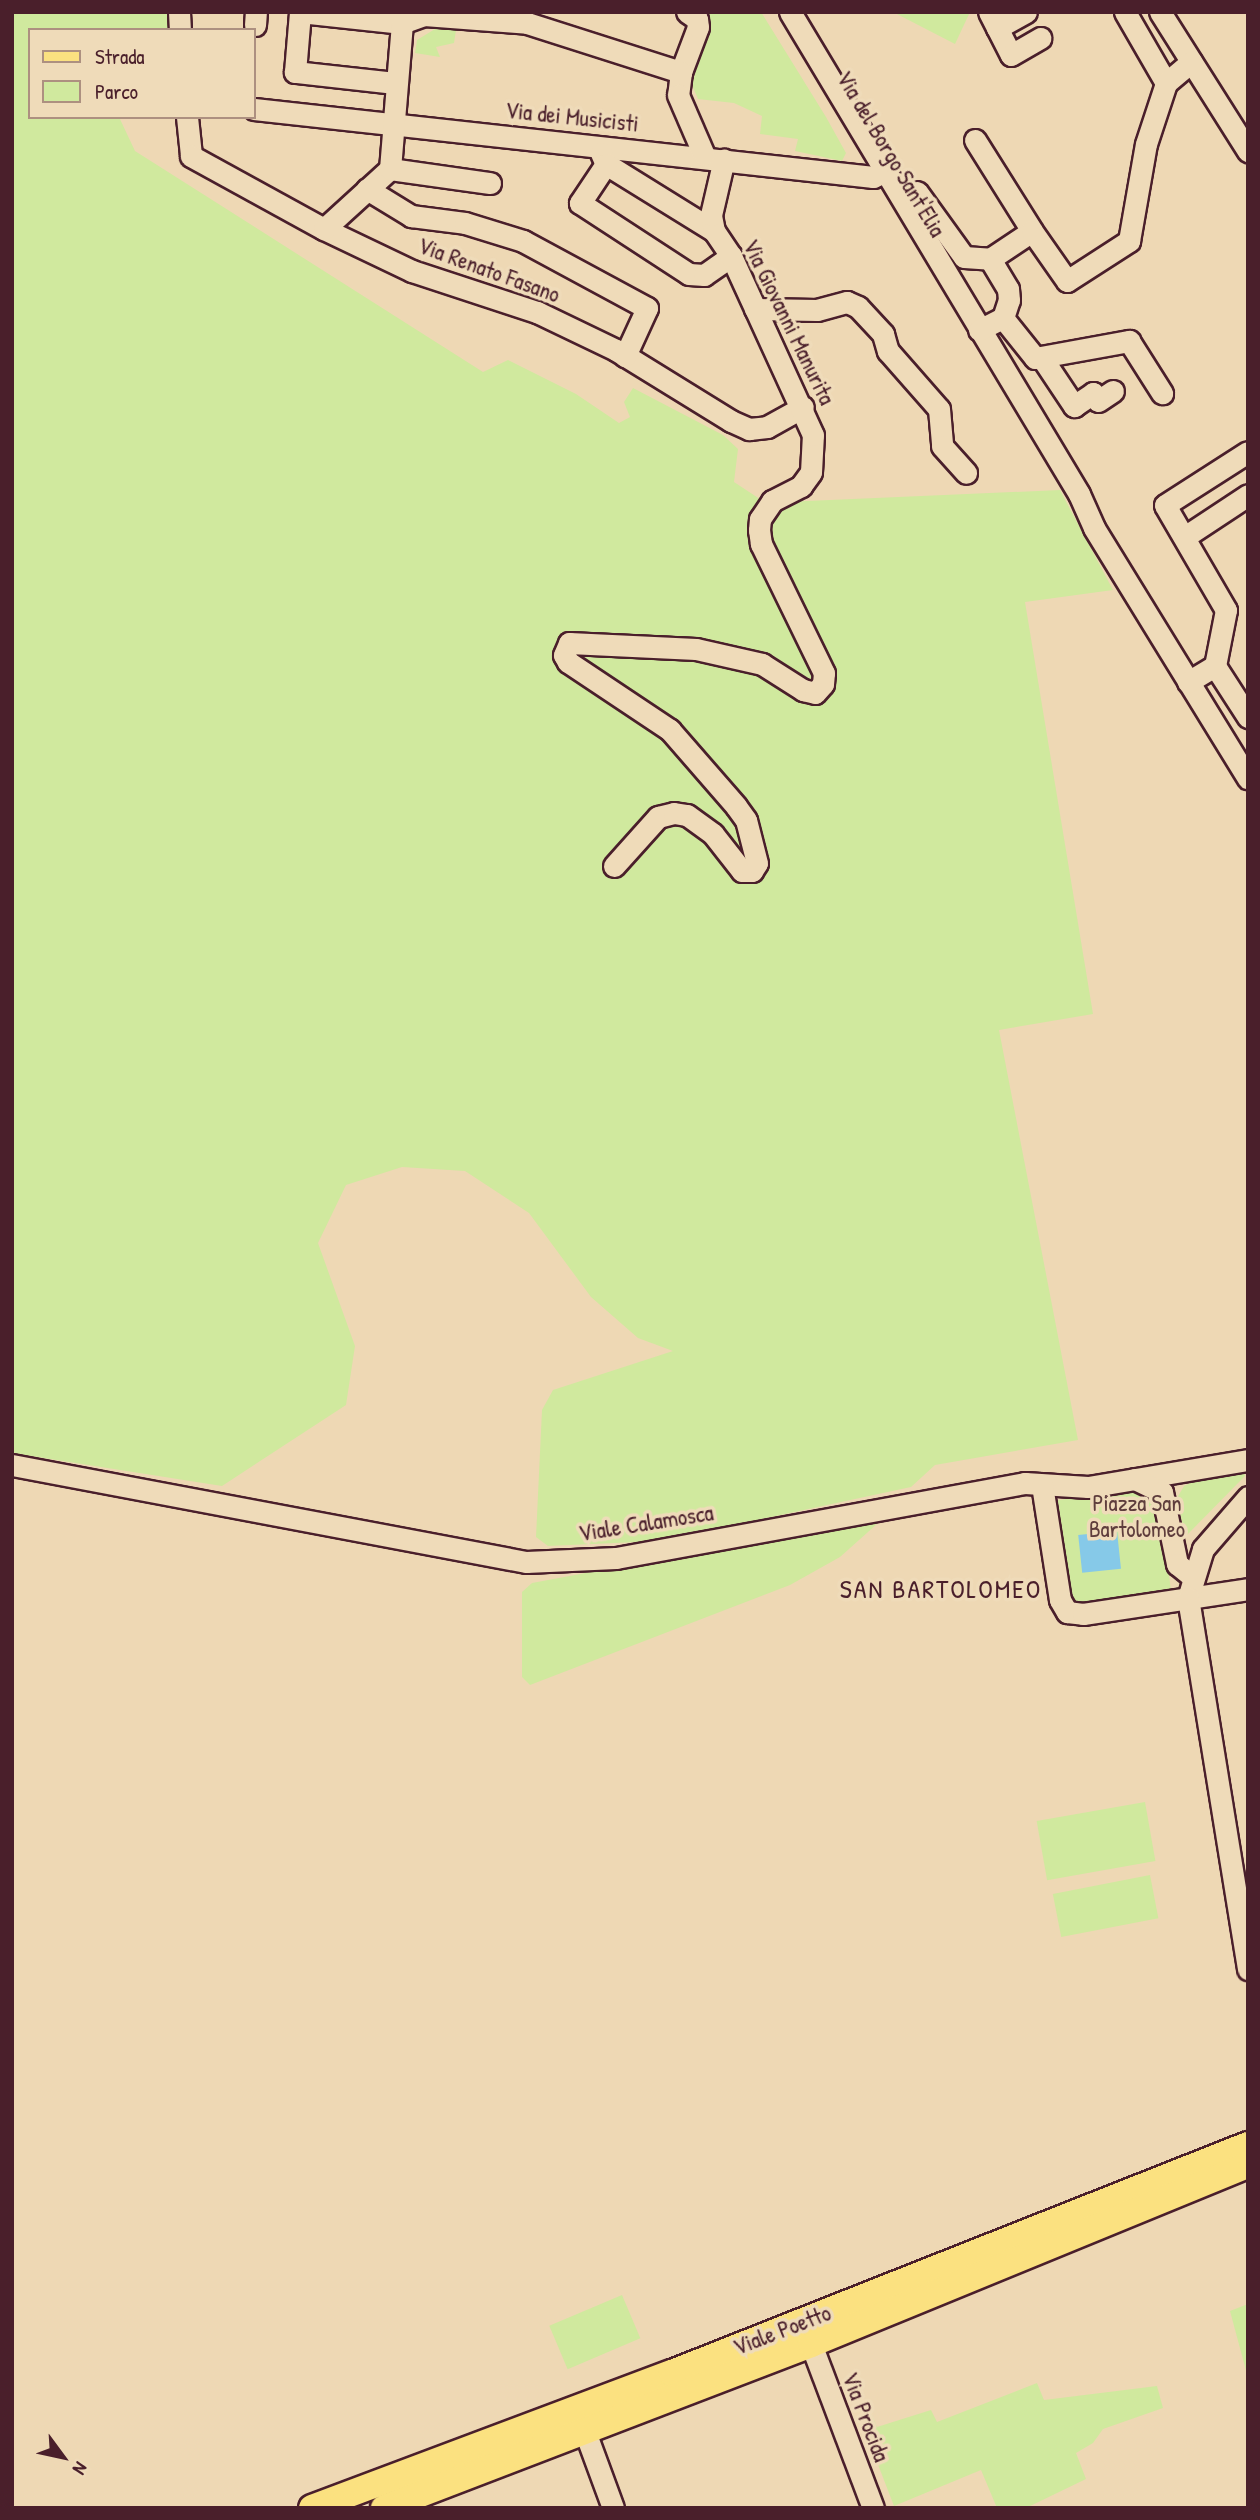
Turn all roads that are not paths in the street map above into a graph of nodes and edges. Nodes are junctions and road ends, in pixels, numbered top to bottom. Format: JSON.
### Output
{"nodes":[{"id":1,"x":687,"y":12,"type":"edge"},
{"id":2,"x":775,"y":12,"type":"edge"},
{"id":3,"x":790,"y":12,"type":"edge"},
{"id":4,"x":1026,"y":12,"type":"edge"},
{"id":5,"x":1125,"y":12,"type":"edge"},
{"id":6,"x":1160,"y":12,"type":"edge"},
{"id":7,"x":311,"y":13,"type":"edge"},
{"id":8,"x":993,"y":20,"type":"edge"},
{"id":9,"x":402,"y":23,"type":"junction"},
{"id":10,"x":1041,"y":37,"type":"dead end"},
{"id":11,"x":1191,"y":62,"type":"junction"},
{"id":12,"x":681,"y":72,"type":"junction"},
{"id":13,"x":1163,"y":78,"type":"junction"},
{"id":14,"x":396,"y":83,"type":"junction"},
{"id":15,"x":256,"y":109,"type":"edge"},
{"id":16,"x":187,"y":119,"type":"edge"},
{"id":17,"x":391,"y":125,"type":"junction"},
{"id":18,"x":975,"y":140,"type":"dead end"},
{"id":19,"x":1248,"y":151,"type":"edge"},
{"id":20,"x":603,"y":156,"type":"junction"},
{"id":21,"x":714,"y":157,"type":"junction"},
{"id":22,"x":390,"y":169,"type":"junction"},
{"id":23,"x":879,"y":174,"type":"junction"},
{"id":24,"x":490,"y":183,"type":"dead end"},
{"id":25,"x":367,"y":189,"type":"junction"},
{"id":26,"x":917,"y":192,"type":"dead end"},
{"id":27,"x":324,"y":229,"type":"junction"},
{"id":28,"x":714,"y":231,"type":"junction"},
{"id":29,"x":1032,"y":231,"type":"junction"},
{"id":30,"x":731,"y":256,"type":"junction"},
{"id":31,"x":990,"y":259,"type":"junction"},
{"id":32,"x":755,"y":309,"type":"junction"},
{"id":33,"x":1003,"y":318,"type":"junction"},
{"id":34,"x":974,"y":323,"type":"junction"},
{"id":35,"x":625,"y":356,"type":"junction"},
{"id":36,"x":1042,"y":358,"type":"junction"},
{"id":37,"x":1113,"y":391,"type":"dead end"},
{"id":38,"x":1162,"y":393,"type":"dead end"},
{"id":39,"x":803,"y":407,"type":"junction"},
{"id":40,"x":1248,"y":452,"type":"edge"},
{"id":41,"x":966,"y":473,"type":"dead end"},
{"id":42,"x":1248,"y":495,"type":"edge"},
{"id":43,"x":1186,"y":536,"type":"junction"},
{"id":44,"x":1201,"y":674,"type":"junction"},
{"id":45,"x":1248,"y":717,"type":"edge"},
{"id":46,"x":1247,"y":752,"type":"edge"},
{"id":47,"x":1248,"y":778,"type":"edge"},
{"id":48,"x":614,"y":866,"type":"dead end"},
{"id":49,"x":1248,"y":1460,"type":"edge"},
{"id":50,"x":12,"y":1465,"type":"edge"},
{"id":51,"x":1135,"y":1479,"type":"junction"},
{"id":52,"x":1042,"y":1485,"type":"junction"},
{"id":53,"x":1248,"y":1497,"type":"edge"},
{"id":54,"x":1193,"y":1577,"type":"junction"},
{"id":55,"x":1248,"y":1588,"type":"edge"},
{"id":56,"x":1188,"y":1598,"type":"junction"},
{"id":57,"x":1248,"y":1969,"type":"edge"},
{"id":58,"x":1248,"y":2145,"type":"edge"},
{"id":59,"x":1248,"y":2165,"type":"edge"},
{"id":60,"x":811,"y":2344,"type":"junction"},
{"id":61,"x":584,"y":2430,"type":"junction"},
{"id":62,"x":312,"y":2508,"type":"edge"},
{"id":63,"x":384,"y":2508,"type":"edge"},
{"id":64,"x":613,"y":2508,"type":"edge"},
{"id":65,"x":873,"y":2508,"type":"edge"}],
"edges":[{"from":1,"to":12,"type":"street"},
{"from":2,"to":23,"type":"street","name":"Via del Borgo Sant'Elia"},
{"from":3,"to":23,"type":"street","name":"Via del Borgo Sant'Elia"},
{"from":4,"to":8,"type":"street"},
{"from":5,"to":13,"type":"street"},
{"from":6,"to":11,"type":"street"},
{"from":7,"to":9,"type":"street"},
{"from":7,"to":14,"type":"street"},
{"from":8,"to":10,"type":"street"},
{"from":9,"to":12,"type":"street"},
{"from":9,"to":14,"type":"street"},
{"from":11,"to":13,"type":"street"},
{"from":11,"to":19,"type":"street"},
{"from":12,"to":21,"type":"street"},
{"from":13,"to":29,"type":"street"},
{"from":14,"to":17,"type":"street"},
{"from":15,"to":17,"type":"street","name":"Via dei Musicisti"},
{"from":16,"to":27,"type":"street","name":"Via Renato Fasano"},
{"from":17,"to":20,"type":"street","name":"Via dei Musicisti"},
{"from":17,"to":22,"type":"street"},
{"from":18,"to":29,"type":"street"},
{"from":20,"to":21,"type":"street","name":"Via dei Musicisti"},
{"from":20,"to":28,"type":"street"},
{"from":20,"to":30,"type":"street"},
{"from":21,"to":23,"type":"street","name":"Via dei Musicisti"},
{"from":21,"to":28,"type":"street","name":"Via Giovanni Manurita"},
{"from":22,"to":24,"type":"street"},
{"from":22,"to":25,"type":"street"},
{"from":23,"to":34,"type":"street","name":"Via del Borgo Sant'Elia"},
{"from":25,"to":27,"type":"street"},
{"from":25,"to":35,"type":"street"},
{"from":26,"to":31,"type":"street"},
{"from":27,"to":35,"type":"street","name":"Via Renato Fasano"},
{"from":28,"to":30,"type":"street","name":"Via Giovanni Manurita"},
{"from":29,"to":31,"type":"street"},
{"from":30,"to":32,"type":"street","name":"Via Giovanni Manurita"},
{"from":31,"to":33,"type":"street"},
{"from":32,"to":39,"type":"street","name":"Via Giovanni Manurita"},
{"from":32,"to":41,"type":"street"},
{"from":33,"to":34,"type":"street"},
{"from":33,"to":36,"type":"street"},
{"from":34,"to":44,"type":"street","name":"Via del Borgo Sant'Elia"},
{"from":35,"to":39,"type":"street","name":"Via Renato Fasano"},
{"from":36,"to":37,"type":"street"},
{"from":36,"to":38,"type":"street"},
{"from":39,"to":48,"type":"street","name":"Via Giovanni Manurita"},
{"from":40,"to":43,"type":"street"},
{"from":42,"to":43,"type":"street"},
{"from":43,"to":44,"type":"street"},
{"from":44,"to":45,"type":"street"},
{"from":44,"to":46,"type":"street","name":"Via del Borgo Sant'Elia"},
{"from":44,"to":47,"type":"street","name":"Via del Borgo Sant'Elia"},
{"from":49,"to":51,"type":"street","name":"Viale Calamosca"},
{"from":50,"to":52,"type":"street","name":"Viale Calamosca"},
{"from":51,"to":52,"type":"street","name":"Viale Calamosca"},
{"from":51,"to":54,"type":"street"},
{"from":52,"to":56,"type":"street"},
{"from":53,"to":54,"type":"street"},
{"from":54,"to":56,"type":"street"},
{"from":55,"to":56,"type":"street"},
{"from":56,"to":57,"type":"street"},
{"from":58,"to":62,"type":"main road","name":"Viale Poetto"},
{"from":59,"to":60,"type":"main road","name":"Viale Poetto"},
{"from":60,"to":61,"type":"main road","name":"Viale Poetto"},
{"from":60,"to":65,"type":"street","name":"Via Procida"},
{"from":61,"to":63,"type":"main road","name":"Viale Poetto"},
{"from":61,"to":64,"type":"street"}]}
